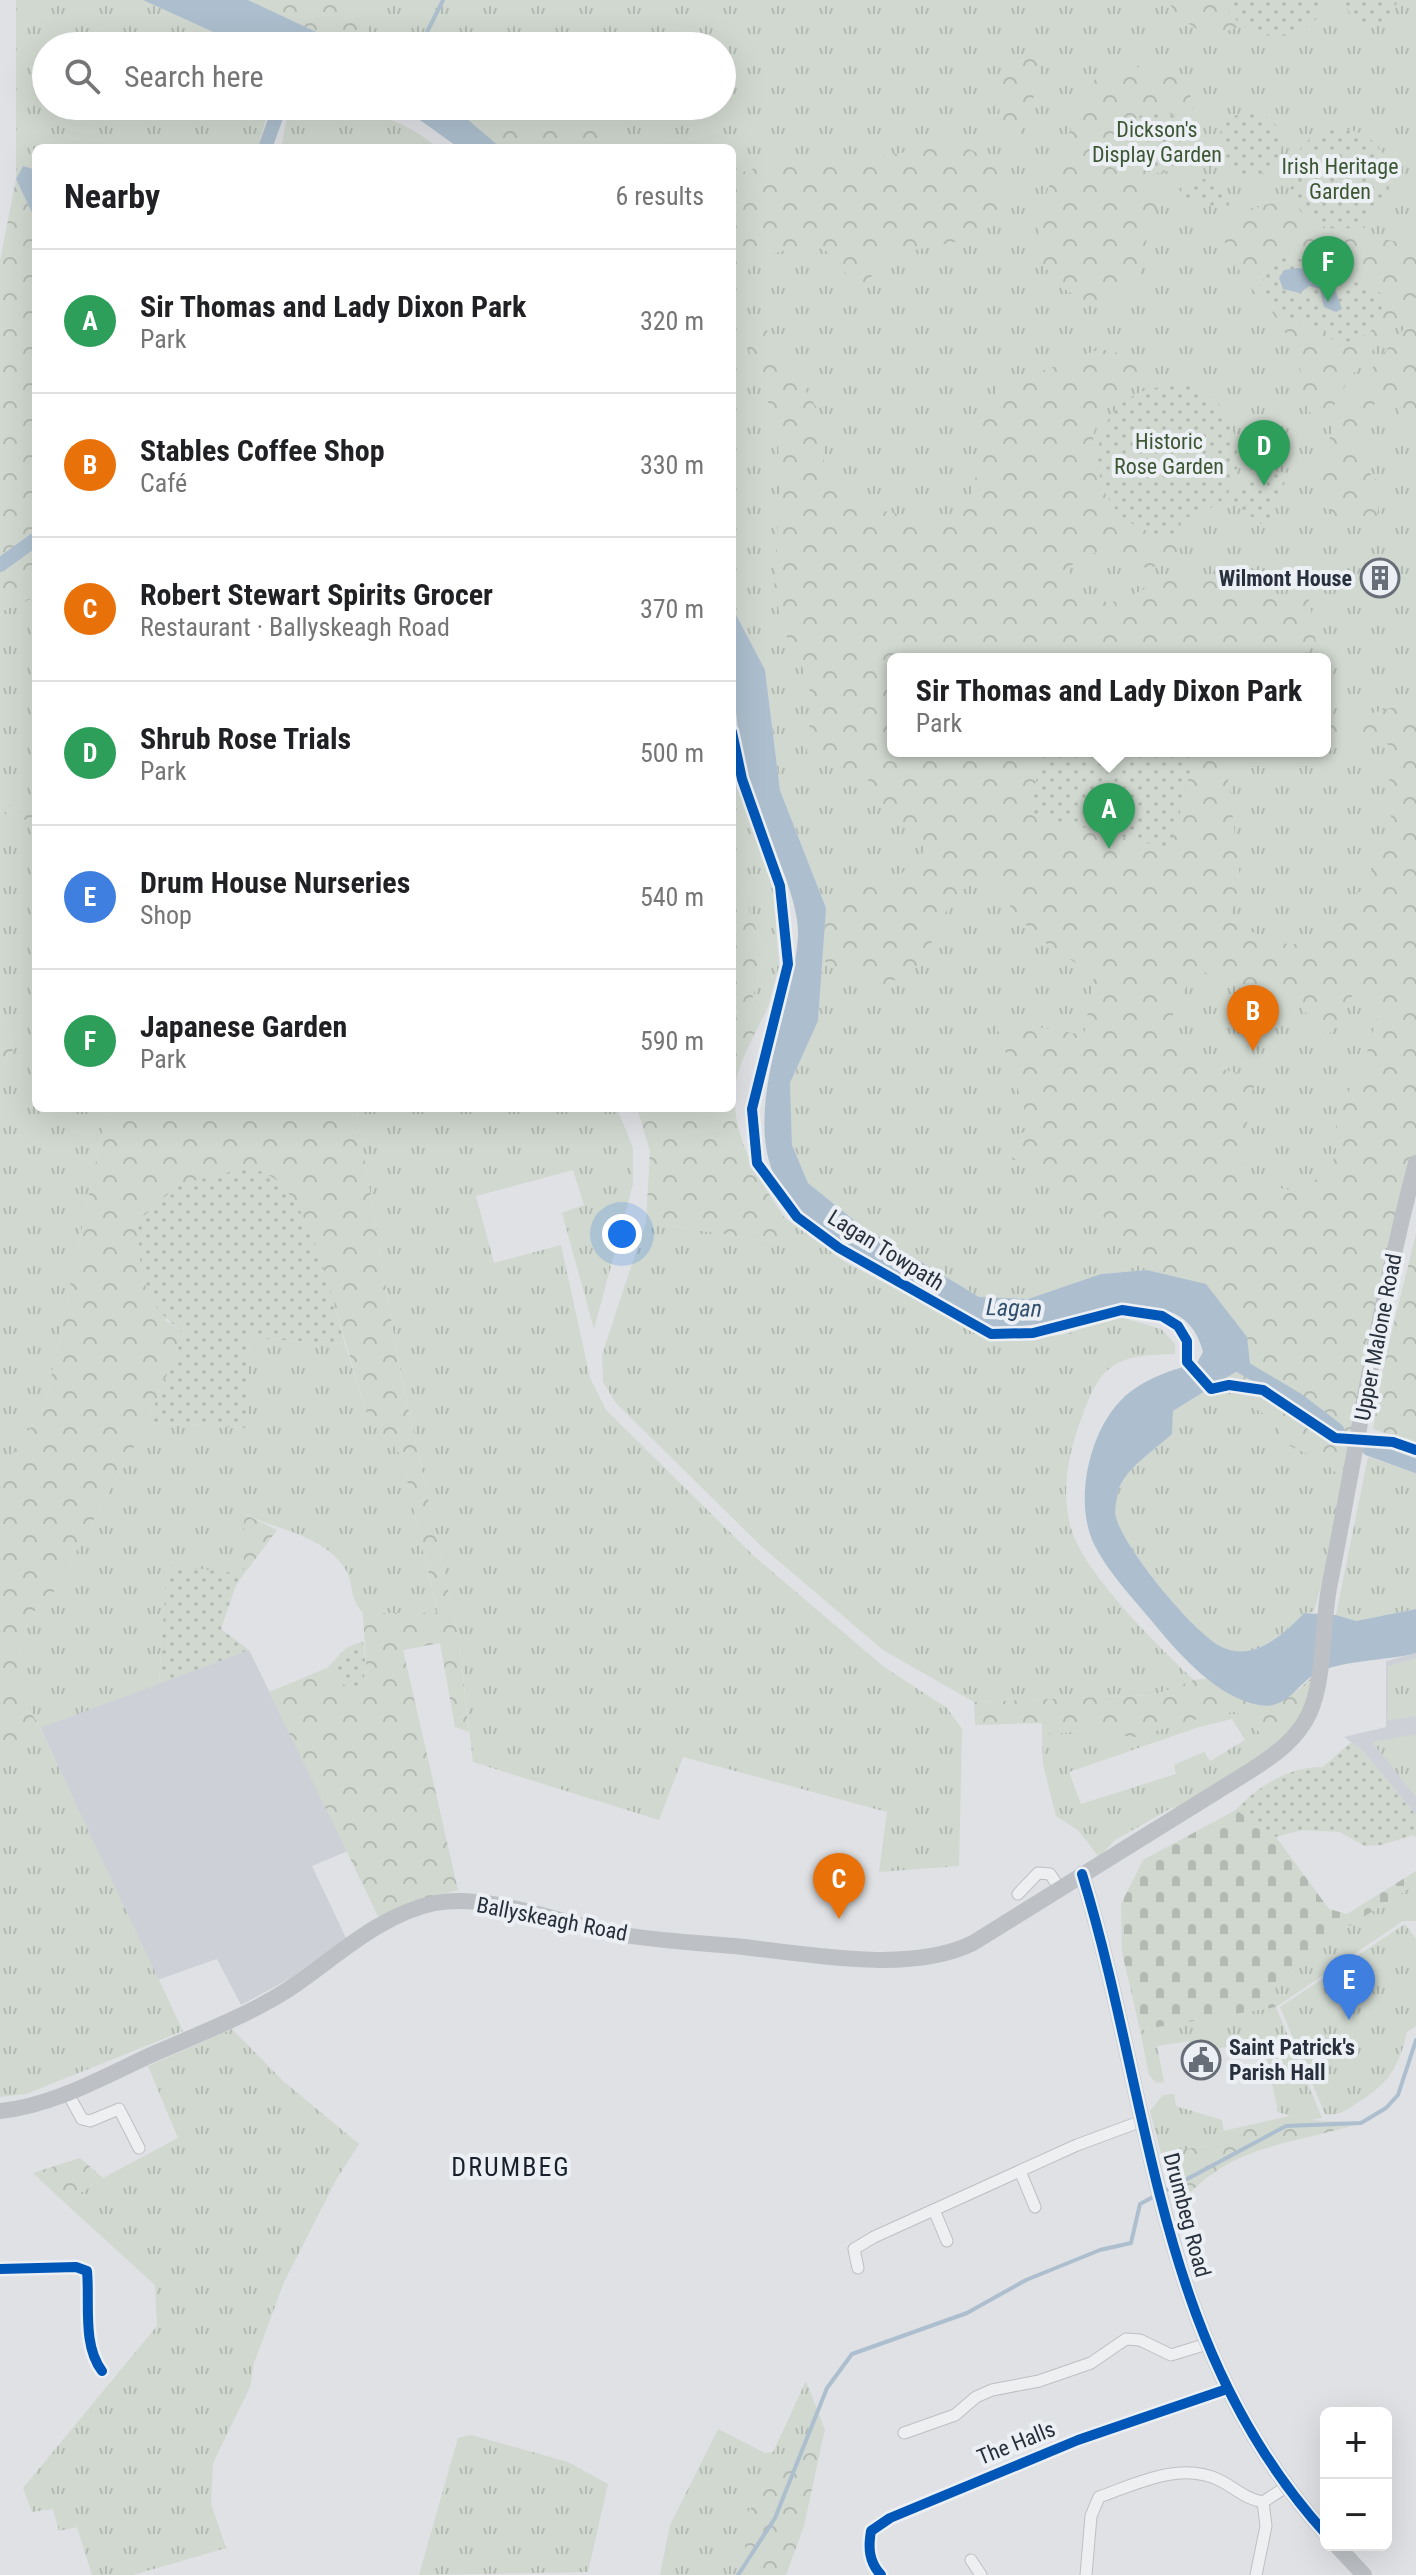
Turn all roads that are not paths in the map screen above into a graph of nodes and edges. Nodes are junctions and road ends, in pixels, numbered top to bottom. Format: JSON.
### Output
{"nodes":[{"id":1,"x":1416,"y":1163,"type":"edge"},
{"id":2,"x":1082,"y":1874,"type":"junction"},
{"id":3,"x":1060,"y":1889,"type":"junction"},
{"id":4,"x":1018,"y":1894,"type":"dead end"},
{"id":5,"x":67,"y":2092,"type":"junction"},
{"id":6,"x":0,"y":2111,"type":"edge"},
{"id":7,"x":1142,"y":2121,"type":"junction"},
{"id":8,"x":139,"y":2148,"type":"dead end"},
{"id":9,"x":1020,"y":2171,"type":"junction"},
{"id":10,"x":1035,"y":2207,"type":"dead end"},
{"id":11,"x":934,"y":2210,"type":"junction"},
{"id":12,"x":947,"y":2241,"type":"dead end"},
{"id":13,"x":858,"y":2268,"type":"dead end"},
{"id":14,"x":0,"y":2269,"type":"edge"},
{"id":15,"x":1207,"y":2344,"type":"junction"},
{"id":16,"x":102,"y":2371,"type":"dead end"},
{"id":17,"x":1227,"y":2389,"type":"junction"},
{"id":18,"x":904,"y":2433,"type":"dead end"},
{"id":19,"x":1286,"y":2487,"type":"junction"},
{"id":20,"x":1263,"y":2502,"type":"junction"},
{"id":21,"x":1320,"y":2527,"type":"edge"},
{"id":22,"x":1342,"y":2551,"type":"edge"},
{"id":23,"x":971,"y":2560,"type":"dead end"},
{"id":24,"x":881,"y":2575,"type":"edge"},
{"id":25,"x":981,"y":2575,"type":"edge"},
{"id":26,"x":1086,"y":2575,"type":"edge"},
{"id":27,"x":1256,"y":2575,"type":"edge"},
{"id":28,"x":1364,"y":2575,"type":"edge"}],
"edges":[{"from":1,"to":2,"type":"main road","name":"Upper Malone Road"},
{"from":2,"to":3,"type":"main road","name":"Ballyskeagh Road"},
{"from":2,"to":7,"type":"main road","name":"Drumbeg Road"},
{"from":3,"to":4,"type":"street"},
{"from":3,"to":5,"type":"main road","name":"Ballyskeagh Road"},
{"from":5,"to":6,"type":"main road","name":"Ballyskeagh Road"},
{"from":5,"to":8,"type":"street"},
{"from":7,"to":9,"type":"street"},
{"from":7,"to":15,"type":"main road","name":"Drumbeg Road"},
{"from":9,"to":10,"type":"street"},
{"from":9,"to":11,"type":"street"},
{"from":11,"to":12,"type":"street"},
{"from":11,"to":13,"type":"street"},
{"from":14,"to":16,"type":"street"},
{"from":15,"to":17,"type":"main road","name":"Drumbeg Road"},
{"from":15,"to":18,"type":"street"},
{"from":17,"to":19,"type":"main road","name":"Drumbeg Road"},
{"from":17,"to":24,"type":"street","name":"The Halls"},
{"from":19,"to":20,"type":"street"},
{"from":19,"to":21,"type":"main road","name":"Drumbeg Road"},
{"from":20,"to":26,"type":"street"},
{"from":20,"to":27,"type":"street"},
{"from":22,"to":28,"type":"main road"},
{"from":23,"to":25,"type":"street"}]}
